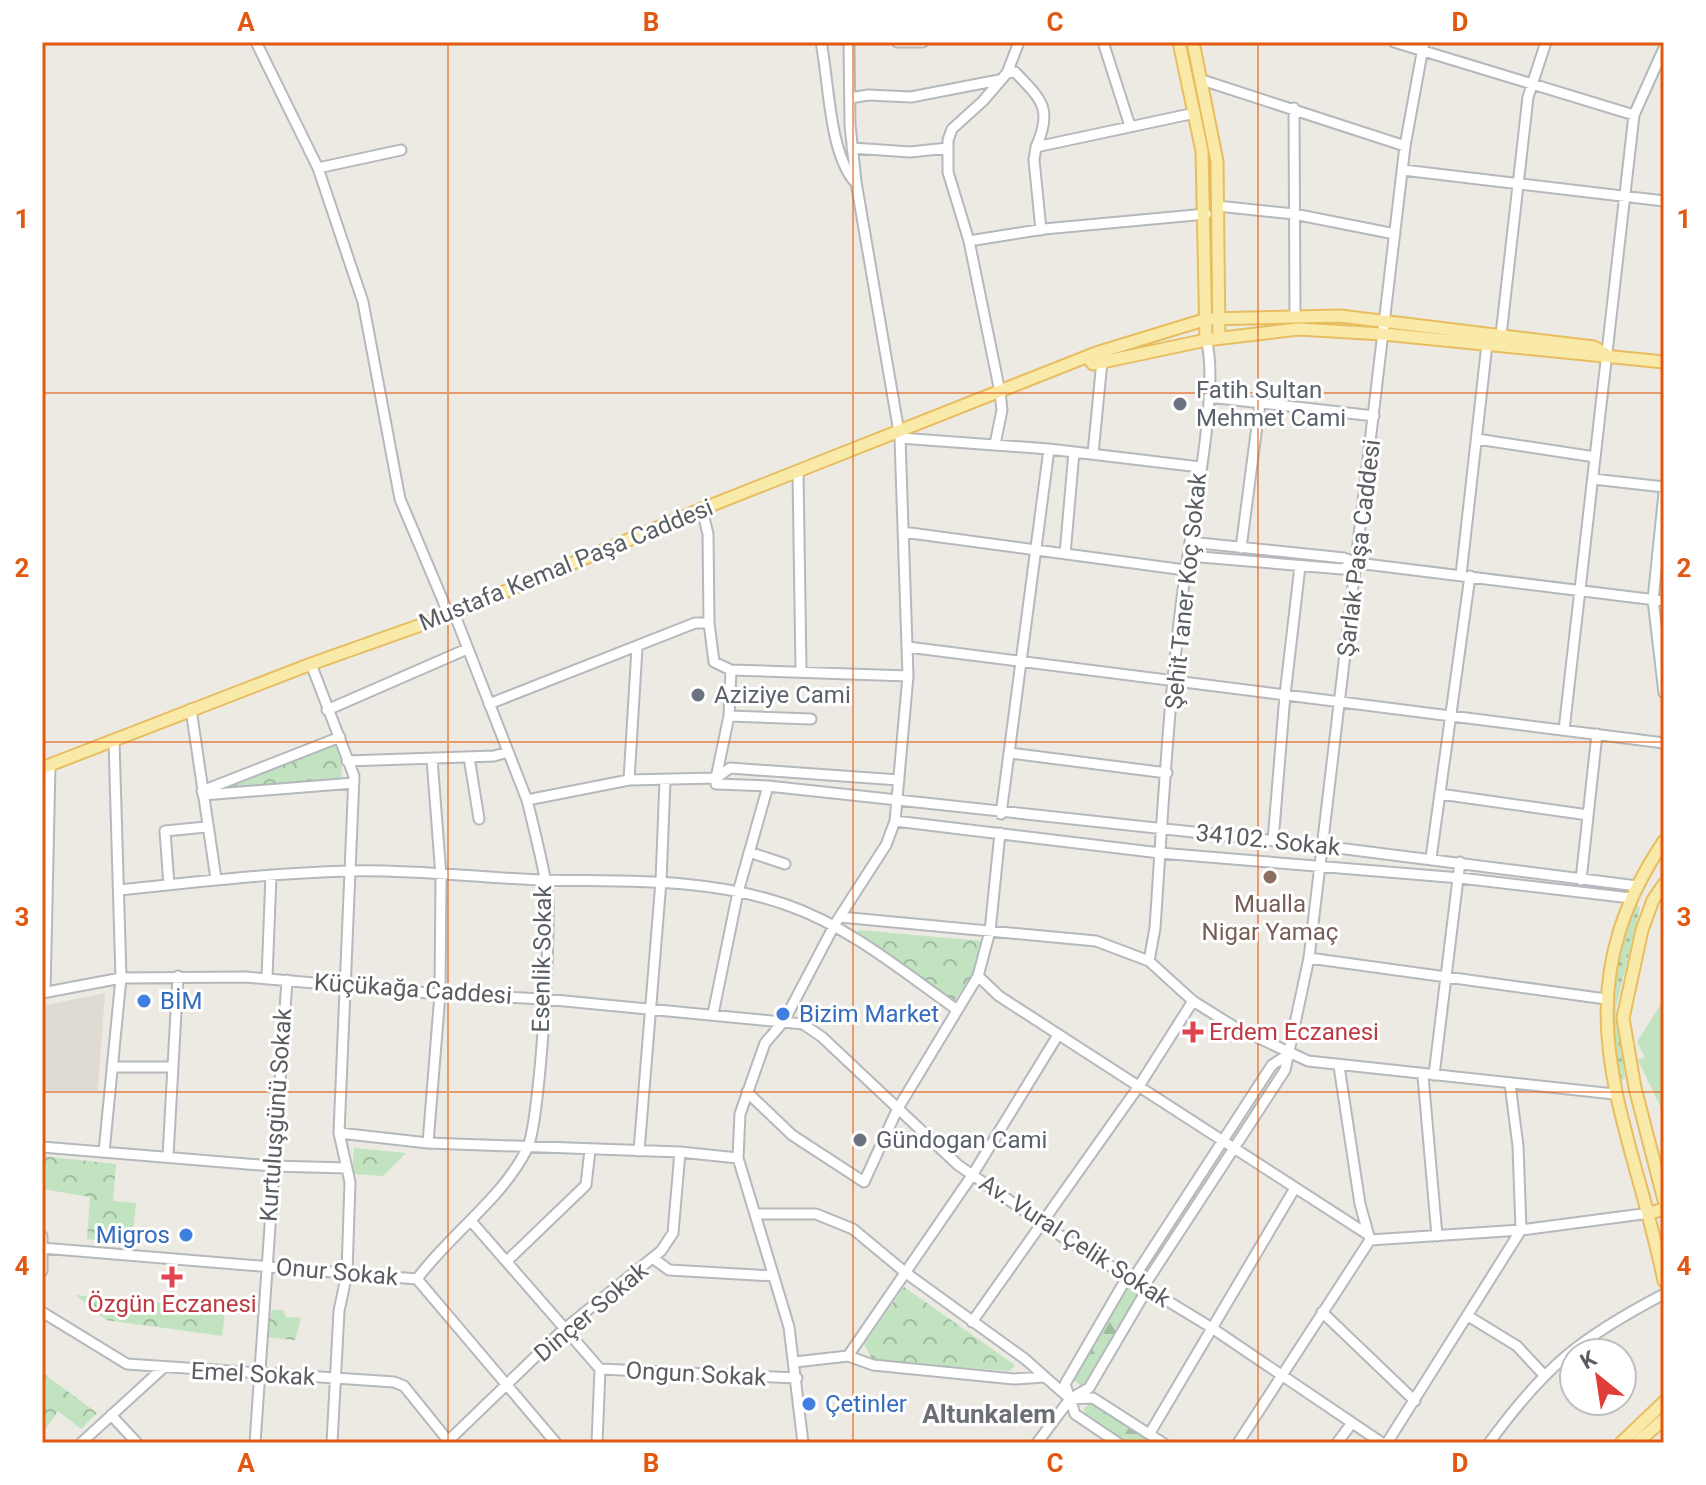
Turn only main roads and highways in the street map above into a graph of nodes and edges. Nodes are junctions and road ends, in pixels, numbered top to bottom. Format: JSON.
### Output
{"nodes":[{"id":1,"x":1179,"y":42,"type":"edge"},
{"id":2,"x":1193,"y":42,"type":"edge"},
{"id":3,"x":1213,"y":318,"type":"junction"},
{"id":4,"x":1384,"y":328,"type":"junction"},
{"id":5,"x":1219,"y":338,"type":"junction"},
{"id":6,"x":1206,"y":340,"type":"junction"},
{"id":7,"x":1605,"y":354,"type":"junction"},
{"id":8,"x":1088,"y":358,"type":"junction"},
{"id":9,"x":1664,"y":362,"type":"edge"},
{"id":10,"x":46,"y":767,"type":"edge"},
{"id":11,"x":1664,"y":841,"type":"edge"},
{"id":12,"x":1664,"y":884,"type":"edge"},
{"id":13,"x":1634,"y":892,"type":"junction"},
{"id":14,"x":1656,"y":895,"type":"junction"},
{"id":15,"x":1635,"y":1088,"type":"junction"},
{"id":16,"x":1614,"y":1094,"type":"junction"},
{"id":17,"x":1664,"y":1200,"type":"edge"},
{"id":18,"x":1664,"y":1209,"type":"edge"},
{"id":19,"x":1650,"y":1213,"type":"junction"},
{"id":20,"x":1664,"y":1281,"type":"edge"},
{"id":21,"x":1664,"y":1402,"type":"edge"},
{"id":22,"x":1664,"y":1419,"type":"edge"},
{"id":23,"x":1621,"y":1443,"type":"edge"},
{"id":24,"x":1637,"y":1443,"type":"edge"}],
"edges":[{"from":1,"to":3,"type":"main road"},
{"from":2,"to":3,"type":"main road"},
{"from":3,"to":4,"type":"main road","name":"Mustafa Kemal Paşa Caddesi"},
{"from":3,"to":5,"type":"main road"},
{"from":3,"to":6,"type":"main road"},
{"from":3,"to":8,"type":"main road","name":"Mustafa Kemal Paşa Caddesi"},
{"from":4,"to":5,"type":"main road","name":"Mustafa Kemal Paşa Caddesi"},
{"from":4,"to":7,"type":"main road","name":"Mustafa Kemal Paşa Caddesi"},
{"from":4,"to":7,"type":"main road","name":"Mustafa Kemal Paşa Caddesi"},
{"from":5,"to":6,"type":"main road","name":"Mustafa Kemal Paşa Caddesi"},
{"from":6,"to":8,"type":"main road","name":"Mustafa Kemal Paşa Caddesi"},
{"from":7,"to":9,"type":"main road","name":"Mustafa Kemal Paşa Caddesi"},
{"from":8,"to":10,"type":"main road","name":"Mustafa Kemal Paşa Caddesi"},
{"from":11,"to":13,"type":"main road"},
{"from":12,"to":14,"type":"main road"},
{"from":13,"to":14,"type":"main road"},
{"from":13,"to":16,"type":"main road"},
{"from":14,"to":15,"type":"main road"},
{"from":15,"to":16,"type":"main road"},
{"from":15,"to":17,"type":"main road"},
{"from":16,"to":19,"type":"main road"},
{"from":18,"to":19,"type":"main road"},
{"from":19,"to":20,"type":"main road"},
{"from":21,"to":23,"type":"main road"},
{"from":22,"to":24,"type":"main road"}]}
